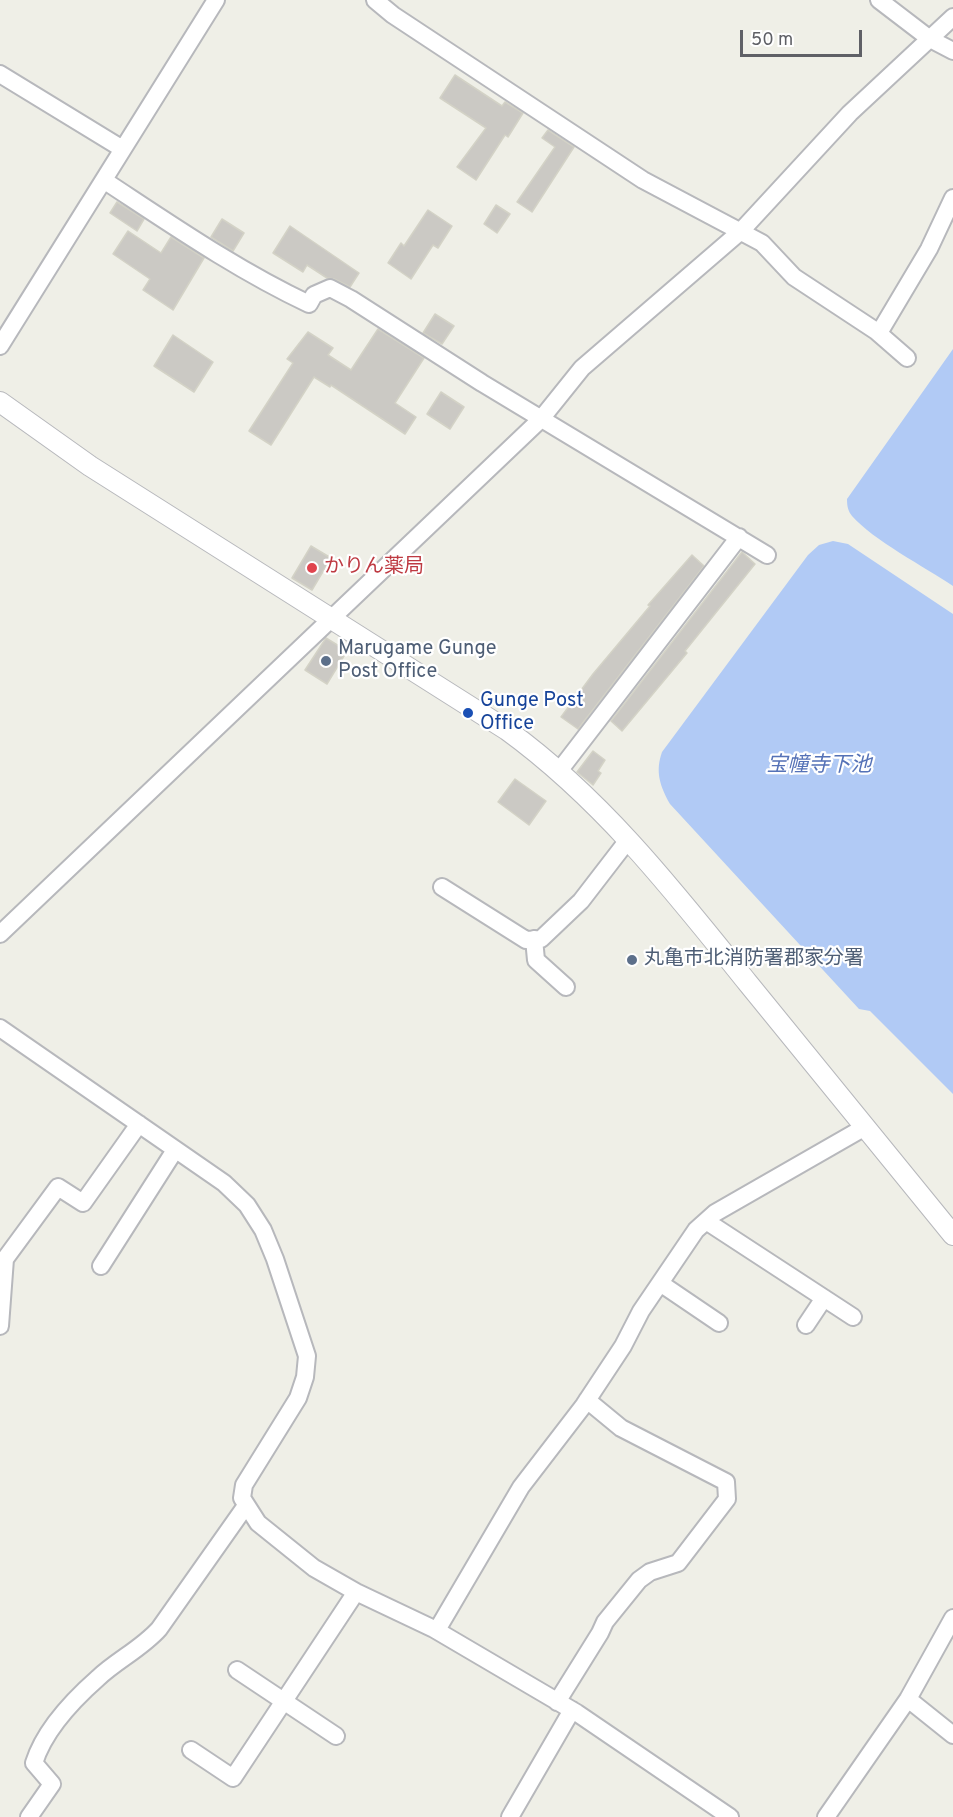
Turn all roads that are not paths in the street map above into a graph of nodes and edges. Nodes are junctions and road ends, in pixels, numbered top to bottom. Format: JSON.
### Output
{"nodes":[{"id":1,"x":216,"y":0,"type":"edge"},
{"id":2,"x":375,"y":0,"type":"edge"},
{"id":3,"x":879,"y":0,"type":"edge"},
{"id":4,"x":953,"y":17,"type":"edge"},
{"id":5,"x":930,"y":39,"type":"junction"},
{"id":6,"x":953,"y":51,"type":"edge"},
{"id":7,"x":0,"y":74,"type":"edge"},
{"id":8,"x":121,"y":148,"type":"junction"},
{"id":9,"x":105,"y":181,"type":"junction"},
{"id":10,"x":953,"y":198,"type":"edge"},
{"id":11,"x":741,"y":231,"type":"junction"},
{"id":12,"x":879,"y":333,"type":"junction"},
{"id":13,"x":0,"y":346,"type":"edge"},
{"id":14,"x":907,"y":358,"type":"dead end"},
{"id":15,"x":0,"y":402,"type":"edge"},
{"id":16,"x":541,"y":419,"type":"junction"},
{"id":17,"x":739,"y":537,"type":"junction"},
{"id":18,"x":767,"y":555,"type":"dead end"},
{"id":19,"x":330,"y":620,"type":"junction"},
{"id":20,"x":559,"y":771,"type":"junction"},
{"id":21,"x":628,"y":840,"type":"junction"},
{"id":22,"x":442,"y":887,"type":"dead end"},
{"id":23,"x":0,"y":934,"type":"edge"},
{"id":24,"x":534,"y":939,"type":"junction"},
{"id":25,"x":566,"y":987,"type":"dead end"},
{"id":26,"x":0,"y":1028,"type":"edge"},
{"id":27,"x":139,"y":1124,"type":"junction"},
{"id":28,"x":865,"y":1127,"type":"junction"},
{"id":29,"x":176,"y":1150,"type":"junction"},
{"id":30,"x":706,"y":1221,"type":"junction"},
{"id":31,"x":953,"y":1235,"type":"edge"},
{"id":32,"x":101,"y":1266,"type":"dead end"},
{"id":33,"x":660,"y":1283,"type":"junction"},
{"id":34,"x":2,"y":1285,"type":"edge"},
{"id":35,"x":824,"y":1298,"type":"junction"},
{"id":36,"x":853,"y":1317,"type":"dead end"},
{"id":37,"x":719,"y":1323,"type":"dead end"},
{"id":38,"x":806,"y":1325,"type":"dead end"},
{"id":39,"x":0,"y":1326,"type":"edge"},
{"id":40,"x":587,"y":1400,"type":"junction"},
{"id":41,"x":245,"y":1507,"type":"junction"},
{"id":42,"x":356,"y":1592,"type":"junction"},
{"id":43,"x":953,"y":1618,"type":"edge"},
{"id":44,"x":437,"y":1630,"type":"junction"},
{"id":45,"x":237,"y":1670,"type":"dead end"},
{"id":46,"x":908,"y":1699,"type":"junction"},
{"id":47,"x":284,"y":1701,"type":"junction"},
{"id":48,"x":557,"y":1702,"type":"junction"},
{"id":49,"x":572,"y":1710,"type":"junction"},
{"id":50,"x":336,"y":1736,"type":"dead end"},
{"id":51,"x":953,"y":1736,"type":"edge"},
{"id":52,"x":190,"y":1750,"type":"dead end"},
{"id":53,"x":29,"y":1817,"type":"edge"},
{"id":54,"x":510,"y":1817,"type":"edge"},
{"id":55,"x":730,"y":1817,"type":"edge"},
{"id":56,"x":826,"y":1817,"type":"edge"}],
"edges":[{"from":1,"to":8,"type":"street"},
{"from":2,"to":11,"type":"street"},
{"from":3,"to":5,"type":"street"},
{"from":4,"to":5,"type":"street"},
{"from":5,"to":6,"type":"street"},
{"from":5,"to":11,"type":"street"},
{"from":7,"to":8,"type":"street"},
{"from":8,"to":9,"type":"street"},
{"from":9,"to":13,"type":"street"},
{"from":9,"to":16,"type":"street"},
{"from":10,"to":12,"type":"street"},
{"from":11,"to":12,"type":"street"},
{"from":11,"to":16,"type":"street"},
{"from":12,"to":14,"type":"street"},
{"from":15,"to":19,"type":"street"},
{"from":16,"to":17,"type":"street"},
{"from":16,"to":19,"type":"street"},
{"from":17,"to":18,"type":"street"},
{"from":17,"to":20,"type":"street"},
{"from":19,"to":20,"type":"street"},
{"from":19,"to":23,"type":"street"},
{"from":20,"to":21,"type":"street"},
{"from":21,"to":24,"type":"street"},
{"from":21,"to":28,"type":"street"},
{"from":22,"to":24,"type":"street"},
{"from":24,"to":25,"type":"street"},
{"from":26,"to":27,"type":"street"},
{"from":27,"to":29,"type":"street"},
{"from":27,"to":34,"type":"street"},
{"from":28,"to":30,"type":"street"},
{"from":28,"to":31,"type":"street"},
{"from":29,"to":32,"type":"street"},
{"from":29,"to":41,"type":"street"},
{"from":30,"to":33,"type":"street"},
{"from":30,"to":35,"type":"street"},
{"from":33,"to":37,"type":"street"},
{"from":33,"to":40,"type":"street"},
{"from":34,"to":39,"type":"street"},
{"from":35,"to":36,"type":"street"},
{"from":35,"to":38,"type":"street"},
{"from":40,"to":44,"type":"street"},
{"from":40,"to":48,"type":"street"},
{"from":41,"to":42,"type":"street"},
{"from":41,"to":53,"type":"street"},
{"from":42,"to":44,"type":"street"},
{"from":42,"to":47,"type":"street"},
{"from":43,"to":46,"type":"street"},
{"from":44,"to":48,"type":"street"},
{"from":45,"to":47,"type":"street"},
{"from":46,"to":51,"type":"street"},
{"from":46,"to":56,"type":"street"},
{"from":47,"to":50,"type":"street"},
{"from":47,"to":52,"type":"street"},
{"from":48,"to":49,"type":"street"},
{"from":49,"to":54,"type":"street"},
{"from":49,"to":55,"type":"street"}]}
